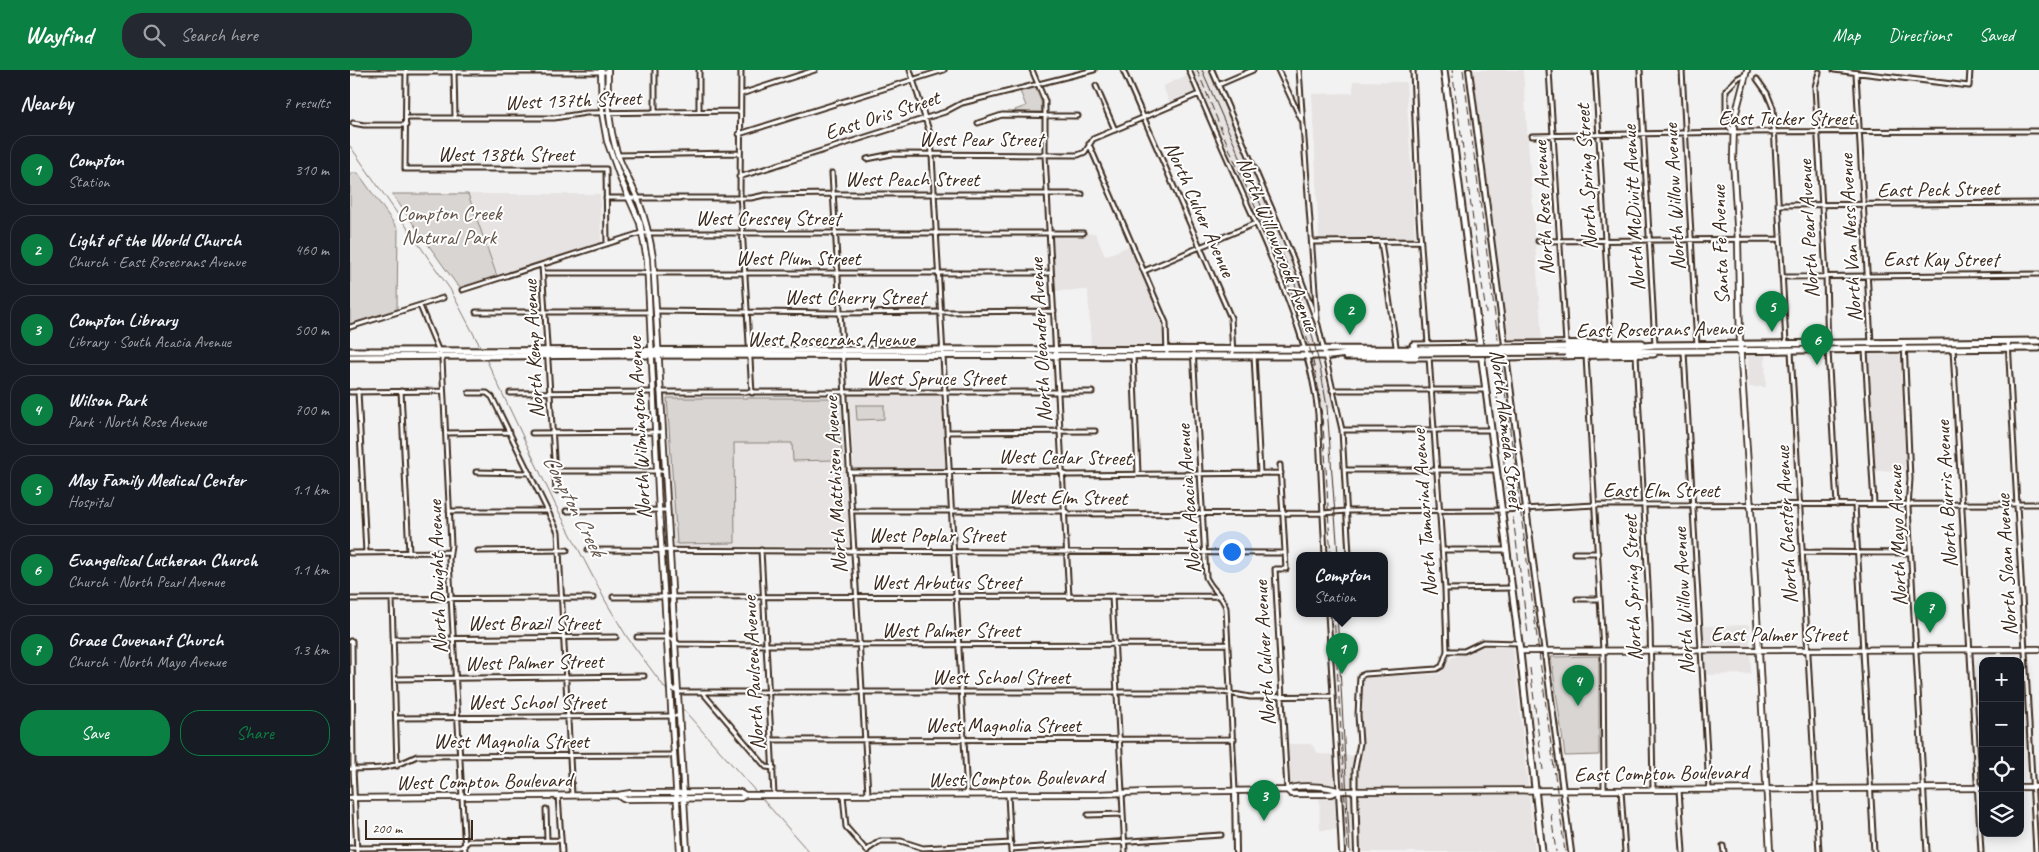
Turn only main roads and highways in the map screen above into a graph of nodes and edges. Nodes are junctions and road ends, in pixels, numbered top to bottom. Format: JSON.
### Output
{"nodes":[{"id":1,"x":1444,"y":70,"type":"edge"},
{"id":2,"x":601,"y":71,"type":"edge"},
{"id":3,"x":608,"y":71,"type":"edge"},
{"id":4,"x":1747,"y":72,"type":"edge"},
{"id":5,"x":2039,"y":341,"type":"edge"},
{"id":6,"x":1972,"y":342,"type":"junction"},
{"id":7,"x":1480,"y":344,"type":"junction"},
{"id":8,"x":1505,"y":344,"type":"road end"},
{"id":9,"x":1740,"y":344,"type":"junction"},
{"id":10,"x":1655,"y":345,"type":"junction"},
{"id":11,"x":1565,"y":348,"type":"junction"},
{"id":12,"x":2039,"y":348,"type":"edge"},
{"id":13,"x":1307,"y":349,"type":"joint"},
{"id":14,"x":1325,"y":349,"type":"junction"},
{"id":15,"x":1973,"y":349,"type":"junction"},
{"id":16,"x":350,"y":350,"type":"edge"},
{"id":17,"x":1418,"y":351,"type":"junction"},
{"id":18,"x":1741,"y":351,"type":"junction"},
{"id":19,"x":652,"y":352,"type":"junction"},
{"id":20,"x":658,"y":352,"type":"junction"},
{"id":21,"x":943,"y":352,"type":"junction"},
{"id":22,"x":1671,"y":352,"type":"junction"},
{"id":23,"x":439,"y":353,"type":"junction"},
{"id":24,"x":1309,"y":356,"type":"joint"},
{"id":25,"x":1331,"y":356,"type":"junction"},
{"id":26,"x":350,"y":357,"type":"edge"},
{"id":27,"x":1482,"y":357,"type":"junction"},
{"id":28,"x":1506,"y":357,"type":"road end"},
{"id":29,"x":2039,"y":649,"type":"edge"},
{"id":30,"x":1759,"y":650,"type":"junction"},
{"id":31,"x":1520,"y":651,"type":"junction"},
{"id":32,"x":2024,"y":787,"type":"edge"},
{"id":33,"x":2039,"y":787,"type":"edge"},
{"id":34,"x":1766,"y":788,"type":"junction"},
{"id":35,"x":1979,"y":788,"type":"edge"},
{"id":36,"x":1339,"y":791,"type":"joint"},
{"id":37,"x":676,"y":792,"type":"junction"},
{"id":38,"x":683,"y":792,"type":"junction"},
{"id":39,"x":1536,"y":792,"type":"junction"},
{"id":40,"x":745,"y":794,"type":"junction"},
{"id":41,"x":618,"y":796,"type":"junction"},
{"id":42,"x":352,"y":798,"type":"edge"},
{"id":43,"x":683,"y":798,"type":"junction"},
{"id":44,"x":677,"y":799,"type":"junction"},
{"id":45,"x":680,"y":852,"type":"edge"},
{"id":46,"x":686,"y":852,"type":"edge"},
{"id":47,"x":1542,"y":852,"type":"edge"},
{"id":48,"x":1770,"y":852,"type":"edge"}],
"edges":[{"from":1,"to":7,"type":"main road","name":"North Alameda Street"},
{"from":2,"to":19,"type":"main road","name":"North Wilmington Avenue"},
{"from":3,"to":20,"type":"main road","name":"North Wilmington Avenue"},
{"from":4,"to":9,"type":"main road","name":"Santa Fe Avenue"},
{"from":5,"to":6,"type":"main road","name":"East Rosecrans Avenue"},
{"from":6,"to":9,"type":"main road","name":"East Rosecrans Avenue"},
{"from":6,"to":15,"type":"main road"},
{"from":7,"to":14,"type":"main road"},
{"from":7,"to":27,"type":"main road","name":"North Alameda Street"},
{"from":8,"to":11,"type":"main road"},
{"from":9,"to":10,"type":"main road","name":"East Rosecrans Avenue"},
{"from":9,"to":18,"type":"main road","name":"Santa Fe Avenue"},
{"from":10,"to":11,"type":"main road","name":"East Rosecrans Avenue"},
{"from":10,"to":11,"type":"main road"},
{"from":11,"to":17,"type":"main road","name":"East Rosecrans Avenue","bridge":true},
{"from":11,"to":22,"type":"main road","name":"East Rosecrans Avenue"},
{"from":12,"to":15,"type":"main road","name":"East Rosecrans Avenue"},
{"from":13,"to":14,"type":"main road","name":"East Rosecrans Avenue"},
{"from":13,"to":21,"type":"main road","name":"West Rosecrans Avenue"},
{"from":14,"to":17,"type":"main road","name":"East Rosecrans Avenue"},
{"from":15,"to":18,"type":"main road","name":"East Rosecrans Avenue"},
{"from":16,"to":23,"type":"main road","name":"West Rosecrans Avenue"},
{"from":17,"to":25,"type":"main road","name":"East Rosecrans Avenue"},
{"from":18,"to":22,"type":"main road","name":"East Rosecrans Avenue"},
{"from":18,"to":30,"type":"main road","name":"Santa Fe Avenue"},
{"from":19,"to":20,"type":"main road","name":"West Rosecrans Avenue"},
{"from":19,"to":23,"type":"main road","name":"West Rosecrans Avenue"},
{"from":19,"to":37,"type":"main road","name":"North Wilmington Avenue"},
{"from":20,"to":21,"type":"main road","name":"West Rosecrans Avenue"},
{"from":20,"to":38,"type":"main road","name":"North Wilmington Avenue"},
{"from":21,"to":24,"type":"main road","name":"West Rosecrans Avenue"},
{"from":22,"to":28,"type":"main road"},
{"from":23,"to":26,"type":"main road","name":"West Rosecrans Avenue"},
{"from":24,"to":25,"type":"main road","name":"East Rosecrans Avenue"},
{"from":25,"to":27,"type":"main road"},
{"from":27,"to":31,"type":"main road","name":"North Alameda Street"},
{"from":29,"to":30,"type":"main road","name":"East Palmer Street"},
{"from":30,"to":31,"type":"main road","name":"East Palmer Street"},
{"from":30,"to":34,"type":"main road","name":"Santa Fe Avenue"},
{"from":31,"to":39,"type":"main road","name":"North Alameda Street"},
{"from":32,"to":33,"type":"main road"},
{"from":34,"to":35,"type":"main road","name":"East Compton Boulevard"},
{"from":34,"to":39,"type":"main road","name":"East Compton Boulevard"},
{"from":34,"to":48,"type":"main road","name":"Santa Fe Avenue"},
{"from":36,"to":39,"type":"main road","name":"East Compton Boulevard"},
{"from":36,"to":40,"type":"main road","name":"West Compton Boulevard"},
{"from":37,"to":38,"type":"main road","name":"West Compton Boulevard"},
{"from":37,"to":41,"type":"main road","name":"West Compton Boulevard"},
{"from":37,"to":44,"type":"main road","name":"North Wilmington Avenue"},
{"from":38,"to":40,"type":"main road","name":"West Compton Boulevard"},
{"from":38,"to":43,"type":"main road","name":"North Wilmington Avenue"},
{"from":39,"to":47,"type":"main road","name":"North Alameda Street"},
{"from":40,"to":43,"type":"main road","name":"West Compton Boulevard"},
{"from":41,"to":42,"type":"main road","name":"West Compton Boulevard"},
{"from":41,"to":44,"type":"main road","name":"West Compton Boulevard"},
{"from":43,"to":44,"type":"main road","name":"West Compton Boulevard"},
{"from":43,"to":46,"type":"main road","name":"North Wilmington Avenue"},
{"from":44,"to":45,"type":"main road","name":"North Wilmington Avenue"}]}
